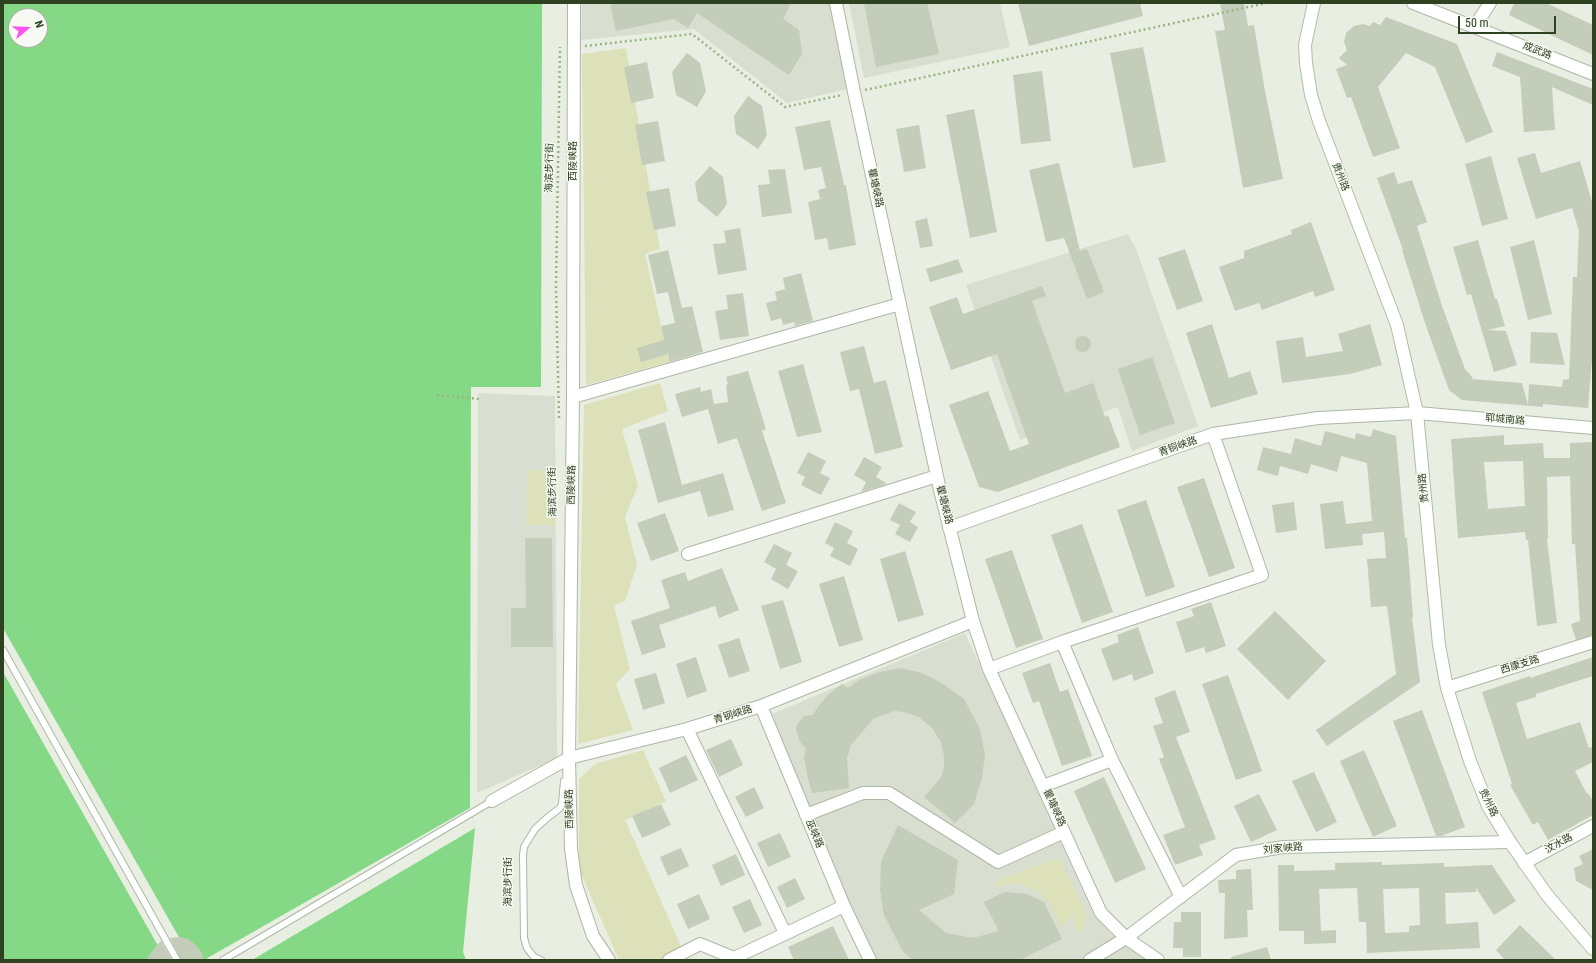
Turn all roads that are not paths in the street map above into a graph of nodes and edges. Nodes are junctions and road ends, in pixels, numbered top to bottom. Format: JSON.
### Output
{"nodes":[{"id":1,"x":574,"y":3,"type":"edge"},
{"id":2,"x":836,"y":3,"type":"edge"},
{"id":3,"x":1314,"y":3,"type":"edge"},
{"id":4,"x":1413,"y":3,"type":"edge"},
{"id":5,"x":1490,"y":3,"type":"edge"},
{"id":6,"x":1475,"y":26,"type":"junction"},
{"id":7,"x":1593,"y":74,"type":"edge"},
{"id":8,"x":900,"y":304,"type":"junction"},
{"id":9,"x":573,"y":397,"type":"junction"},
{"id":10,"x":1417,"y":413,"type":"junction"},
{"id":11,"x":1593,"y":428,"type":"edge"},
{"id":12,"x":1213,"y":434,"type":"junction"},
{"id":13,"x":937,"y":476,"type":"junction"},
{"id":14,"x":949,"y":528,"type":"junction"},
{"id":15,"x":688,"y":554,"type":"dead end"},
{"id":16,"x":973,"y":621,"type":"junction"},
{"id":17,"x":1062,"y":642,"type":"junction"},
{"id":18,"x":1593,"y":642,"type":"edge"},
{"id":19,"x":3,"y":650,"type":"edge"},
{"id":20,"x":989,"y":669,"type":"junction"},
{"id":21,"x":1447,"y":688,"type":"junction"},
{"id":22,"x":761,"y":706,"type":"junction"},
{"id":23,"x":687,"y":729,"type":"junction"},
{"id":24,"x":569,"y":758,"type":"junction"},
{"id":25,"x":1112,"y":760,"type":"junction"},
{"id":26,"x":1043,"y":786,"type":"junction"},
{"id":27,"x":492,"y":801,"type":"joint"},
{"id":28,"x":806,"y":815,"type":"junction"},
{"id":29,"x":1593,"y":826,"type":"edge"},
{"id":30,"x":1064,"y":832,"type":"junction"},
{"id":31,"x":1510,"y":842,"type":"junction"},
{"id":32,"x":1524,"y":863,"type":"junction"},
{"id":33,"x":1181,"y":897,"type":"junction"},
{"id":34,"x":844,"y":906,"type":"junction"},
{"id":35,"x":785,"y":933,"type":"junction"},
{"id":36,"x":1126,"y":938,"type":"junction"},
{"id":37,"x":1593,"y":949,"type":"edge"},
{"id":38,"x":177,"y":960,"type":"edge"},
{"id":39,"x":223,"y":960,"type":"edge"},
{"id":40,"x":541,"y":960,"type":"edge"},
{"id":41,"x":609,"y":960,"type":"edge"},
{"id":42,"x":669,"y":960,"type":"edge"},
{"id":43,"x":870,"y":960,"type":"edge"},
{"id":44,"x":1090,"y":960,"type":"edge"},
{"id":45,"x":1158,"y":960,"type":"edge"}],
"edges":[{"from":1,"to":9,"type":"street","name":"西陵峡路"},
{"from":2,"to":8,"type":"street","name":"瞿塘峡路"},
{"from":3,"to":10,"type":"street","name":"贵州路"},
{"from":4,"to":6,"type":"street","name":"成武路"},
{"from":5,"to":6,"type":"street"},
{"from":6,"to":7,"type":"street","name":"成武路"},
{"from":8,"to":9,"type":"street"},
{"from":8,"to":13,"type":"street","name":"瞿塘峡路"},
{"from":9,"to":24,"type":"street","name":"西陵峡路"},
{"from":10,"to":11,"type":"street","name":"郓城南路"},
{"from":10,"to":12,"type":"street","name":"青铜峡路"},
{"from":10,"to":21,"type":"street","name":"贵州路"},
{"from":12,"to":14,"type":"street","name":"青铜峡路"},
{"from":12,"to":17,"type":"street"},
{"from":13,"to":14,"type":"street","name":"瞿塘峡路"},
{"from":13,"to":15,"type":"street"},
{"from":14,"to":16,"type":"street","name":"瞿塘峡路"},
{"from":16,"to":20,"type":"street","name":"瞿塘峡路"},
{"from":16,"to":22,"type":"street","name":"青钢峡路"},
{"from":17,"to":20,"type":"street"},
{"from":17,"to":25,"type":"street"},
{"from":18,"to":21,"type":"street","name":"西康支路"},
{"from":19,"to":38,"type":"lane"},
{"from":20,"to":26,"type":"street","name":"瞿塘峡路"},
{"from":21,"to":31,"type":"street","name":"贵州路"},
{"from":22,"to":23,"type":"street","name":"青钢峡路"},
{"from":22,"to":28,"type":"street","name":"巫峡路"},
{"from":23,"to":24,"type":"street","name":"青钢峡路"},
{"from":23,"to":35,"type":"street"},
{"from":24,"to":27,"type":"street","name":"青钢峡路"},
{"from":24,"to":40,"type":"lane"},
{"from":24,"to":41,"type":"street","name":"西陵峡路"},
{"from":25,"to":26,"type":"street"},
{"from":25,"to":33,"type":"street"},
{"from":26,"to":30,"type":"street","name":"瞿塘峡路"},
{"from":27,"to":39,"type":"lane"},
{"from":28,"to":30,"type":"street"},
{"from":28,"to":34,"type":"street","name":"巫峡路"},
{"from":29,"to":32,"type":"street","name":"汶水路"},
{"from":30,"to":36,"type":"street","name":"瞿塘峡路"},
{"from":31,"to":32,"type":"street","name":"贵州路"},
{"from":31,"to":33,"type":"street","name":"刘家峡路"},
{"from":32,"to":37,"type":"street","name":"贵州路"},
{"from":33,"to":36,"type":"street","name":"刘家峡路"},
{"from":34,"to":35,"type":"street"},
{"from":34,"to":43,"type":"street","name":"巫峡路"},
{"from":35,"to":42,"type":"street"},
{"from":36,"to":44,"type":"street","name":"刘家峡路"},
{"from":36,"to":45,"type":"street","name":"瞿塘峡路"}]}
